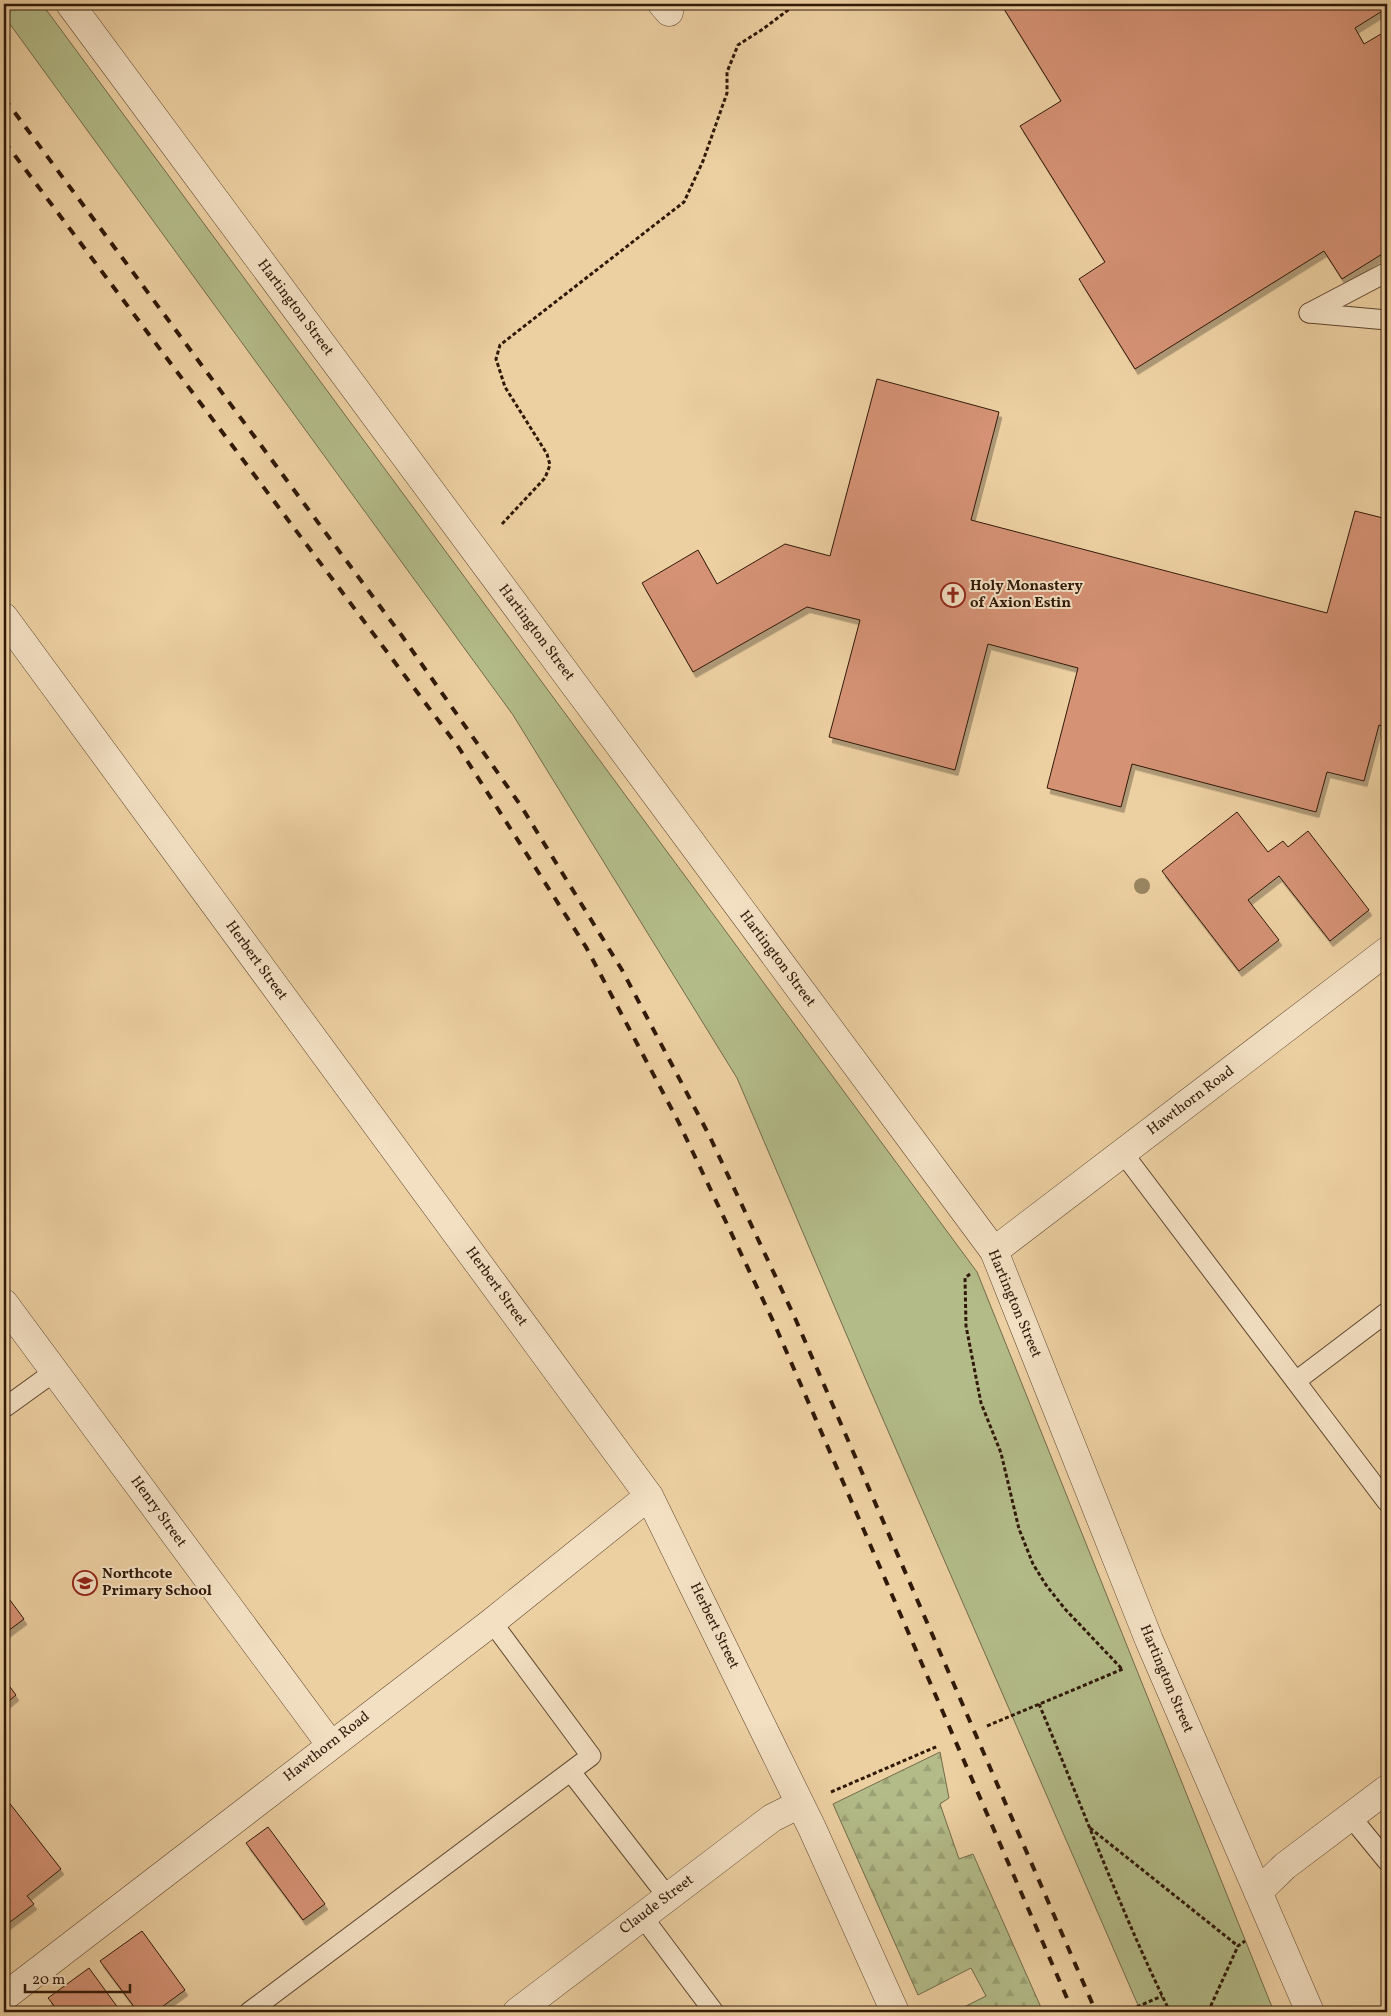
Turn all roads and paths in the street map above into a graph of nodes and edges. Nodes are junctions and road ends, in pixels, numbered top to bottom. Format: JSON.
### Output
{"nodes":[{"id":1,"x":70,"y":4,"type":"edge"},
{"id":2,"x":796,"y":4,"type":"edge"},
{"id":3,"x":1387,"y":272,"type":"edge"},
{"id":4,"x":1387,"y":320,"type":"edge"},
{"id":5,"x":502,"y":524,"type":"dead end"},
{"id":6,"x":4,"y":617,"type":"edge"},
{"id":7,"x":1387,"y":951,"type":"edge"},
{"id":8,"x":1122,"y":1153,"type":"junction"},
{"id":9,"x":994,"y":1251,"type":"junction"},
{"id":10,"x":4,"y":1303,"type":"edge"},
{"id":11,"x":1387,"y":1312,"type":"edge"},
{"id":12,"x":54,"y":1372,"type":"junction"},
{"id":13,"x":1296,"y":1381,"type":"junction"},
{"id":14,"x":4,"y":1408,"type":"edge"},
{"id":15,"x":650,"y":1496,"type":"junction"},
{"id":16,"x":1387,"y":1502,"type":"edge"},
{"id":17,"x":492,"y":1622,"type":"junction"},
{"id":18,"x":1155,"y":1654,"type":"junction"},
{"id":19,"x":1122,"y":1669,"type":"junction"},
{"id":20,"x":1039,"y":1704,"type":"junction"},
{"id":21,"x":987,"y":1726,"type":"dead end"},
{"id":22,"x":330,"y":1744,"type":"junction"},
{"id":23,"x":938,"y":1746,"type":"dead end"},
{"id":24,"x":571,"y":1772,"type":"junction"},
{"id":25,"x":1387,"y":1789,"type":"edge"},
{"id":26,"x":812,"y":1799,"type":"junction"},
{"id":27,"x":1351,"y":1817,"type":"junction"},
{"id":28,"x":1089,"y":1828,"type":"junction"},
{"id":29,"x":1387,"y":1861,"type":"edge"},
{"id":30,"x":1258,"y":1892,"type":"junction"},
{"id":31,"x":667,"y":1896,"type":"junction"},
{"id":32,"x":642,"y":1916,"type":"junction"},
{"id":33,"x":1162,"y":1996,"type":"junction"},
{"id":34,"x":4,"y":1997,"type":"edge"},
{"id":35,"x":249,"y":2012,"type":"edge"},
{"id":36,"x":517,"y":2012,"type":"edge"},
{"id":37,"x":714,"y":2012,"type":"edge"},
{"id":38,"x":895,"y":2012,"type":"edge"},
{"id":39,"x":1125,"y":2012,"type":"edge"},
{"id":40,"x":1170,"y":2012,"type":"edge"},
{"id":41,"x":1208,"y":2012,"type":"edge"},
{"id":42,"x":1310,"y":2012,"type":"edge"}],
"edges":[{"from":1,"to":9,"type":"street","name":"Hartington Street"},
{"from":2,"to":5,"type":"path"},
{"from":3,"to":4,"type":"lane"},
{"from":6,"to":15,"type":"street","name":"Herbert Street"},
{"from":7,"to":8,"type":"street","name":"Hawthorn Road"},
{"from":8,"to":9,"type":"street","name":"Hawthorn Road"},
{"from":8,"to":13,"type":"lane"},
{"from":9,"to":18,"type":"street","name":"Hartington Street"},
{"from":9,"to":19,"type":"path"},
{"from":10,"to":12,"type":"street","name":"Henry Street"},
{"from":11,"to":13,"type":"lane"},
{"from":12,"to":14,"type":"lane"},
{"from":12,"to":22,"type":"street","name":"Henry Street"},
{"from":13,"to":16,"type":"lane"},
{"from":15,"to":17,"type":"street","name":"Hawthorn Road"},
{"from":15,"to":26,"type":"street","name":"Herbert Street"},
{"from":17,"to":22,"type":"street","name":"Hawthorn Road"},
{"from":17,"to":24,"type":"lane"},
{"from":18,"to":19,"type":"path"},
{"from":18,"to":30,"type":"street","name":"Hartington Street"},
{"from":19,"to":20,"type":"path"},
{"from":20,"to":21,"type":"path"},
{"from":20,"to":28,"type":"path"},
{"from":22,"to":34,"type":"street","name":"Hawthorn Road"},
{"from":23,"to":26,"type":"path"},
{"from":24,"to":31,"type":"lane"},
{"from":24,"to":35,"type":"lane"},
{"from":25,"to":27,"type":"street"},
{"from":26,"to":31,"type":"street","name":"Claude Street"},
{"from":26,"to":38,"type":"street","name":"Herbert Street"},
{"from":27,"to":29,"type":"lane"},
{"from":27,"to":30,"type":"street"},
{"from":28,"to":33,"type":"path"},
{"from":28,"to":41,"type":"path"},
{"from":30,"to":42,"type":"street","name":"Hartington Street"},
{"from":31,"to":32,"type":"street","name":"Claude Street"},
{"from":32,"to":36,"type":"street","name":"Claude Street"},
{"from":32,"to":37,"type":"lane"},
{"from":33,"to":39,"type":"path"},
{"from":33,"to":40,"type":"path"}]}
